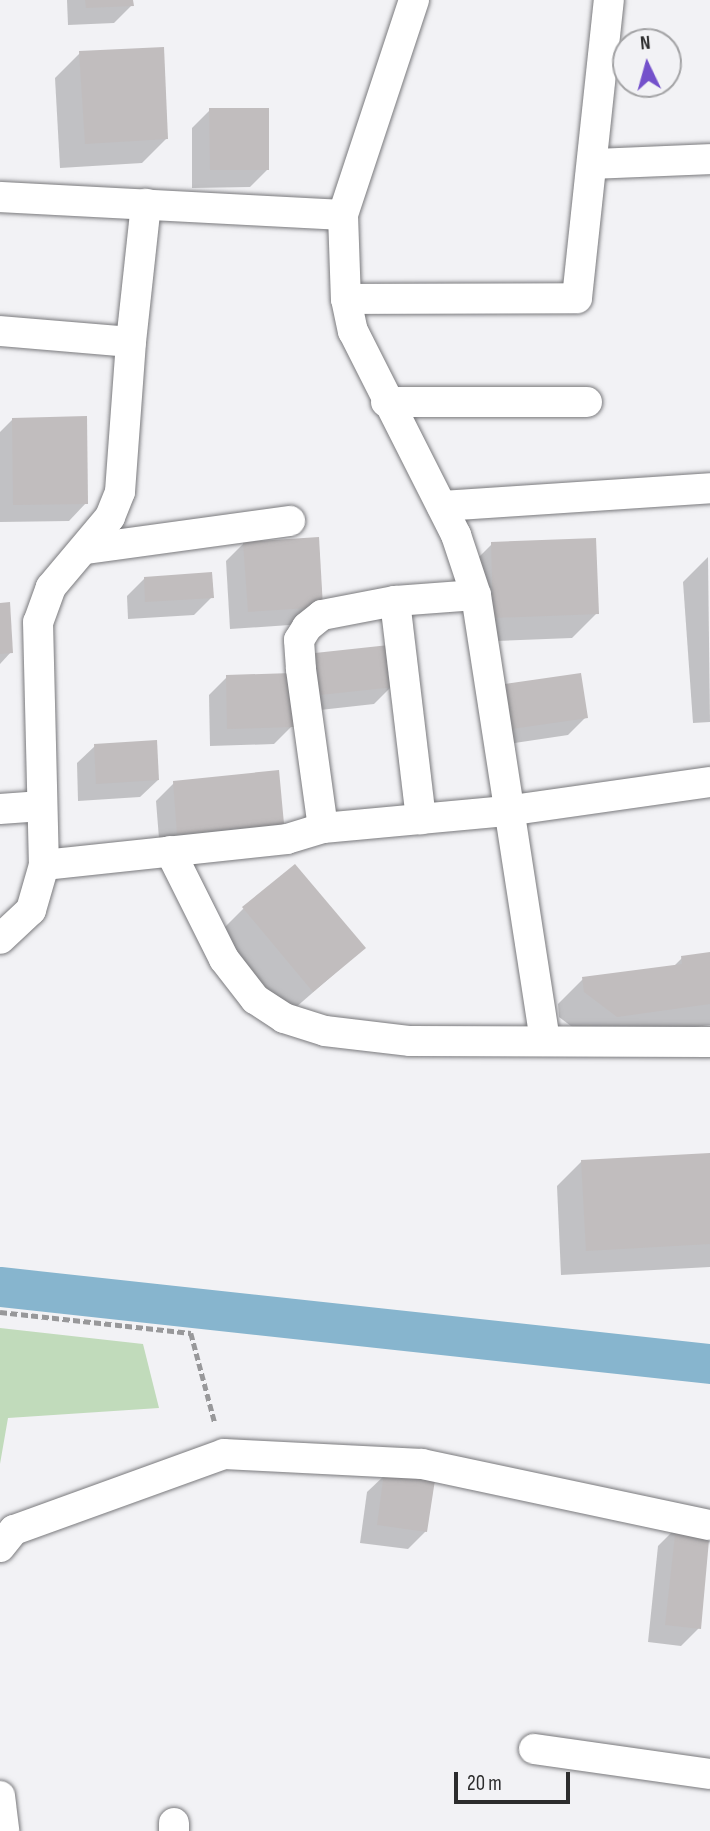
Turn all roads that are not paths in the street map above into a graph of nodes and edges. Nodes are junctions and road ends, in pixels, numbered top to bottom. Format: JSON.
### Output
{"nodes":[{"id":1,"x":414,"y":0,"type":"edge"},
{"id":2,"x":609,"y":0,"type":"edge"},
{"id":3,"x":710,"y":159,"type":"edge"},
{"id":4,"x":593,"y":164,"type":"junction"},
{"id":5,"x":0,"y":197,"type":"edge"},
{"id":6,"x":146,"y":204,"type":"junction"},
{"id":7,"x":343,"y":215,"type":"junction"},
{"id":8,"x":346,"y":299,"type":"junction"},
{"id":9,"x":0,"y":331,"type":"edge"},
{"id":10,"x":131,"y":342,"type":"junction"},
{"id":11,"x":386,"y":402,"type":"junction"},
{"id":12,"x":587,"y":402,"type":"dead end"},
{"id":13,"x":710,"y":488,"type":"edge"},
{"id":14,"x":442,"y":506,"type":"junction"},
{"id":15,"x":290,"y":521,"type":"dead end"},
{"id":16,"x":85,"y":548,"type":"junction"},
{"id":17,"x":476,"y":595,"type":"junction"},
{"id":18,"x":395,"y":601,"type":"junction"},
{"id":19,"x":710,"y":782,"type":"edge"},
{"id":20,"x":42,"y":806,"type":"junction"},
{"id":21,"x":0,"y":808,"type":"edge"},
{"id":22,"x":506,"y":811,"type":"junction"},
{"id":23,"x":421,"y":819,"type":"junction"},
{"id":24,"x":323,"y":828,"type":"junction"},
{"id":25,"x":170,"y":852,"type":"junction"},
{"id":26,"x":44,"y":865,"type":"junction"},
{"id":27,"x":0,"y":939,"type":"edge"},
{"id":28,"x":545,"y":1041,"type":"junction"},
{"id":29,"x":710,"y":1042,"type":"edge"},
{"id":30,"x":710,"y":1525,"type":"edge"},
{"id":31,"x":0,"y":1547,"type":"edge"},
{"id":32,"x":534,"y":1749,"type":"dead end"},
{"id":33,"x":710,"y":1774,"type":"edge"},
{"id":34,"x":0,"y":1796,"type":"edge"},
{"id":35,"x":4,"y":1831,"type":"edge"}],
"edges":[{"from":1,"to":7,"type":"street"},
{"from":2,"to":4,"type":"street"},
{"from":3,"to":4,"type":"street"},
{"from":4,"to":8,"type":"street"},
{"from":5,"to":6,"type":"street"},
{"from":6,"to":7,"type":"street"},
{"from":6,"to":10,"type":"street"},
{"from":7,"to":8,"type":"street"},
{"from":8,"to":11,"type":"street"},
{"from":9,"to":10,"type":"street"},
{"from":10,"to":16,"type":"street"},
{"from":11,"to":12,"type":"street"},
{"from":11,"to":14,"type":"street"},
{"from":13,"to":14,"type":"street"},
{"from":14,"to":17,"type":"street"},
{"from":15,"to":16,"type":"street"},
{"from":16,"to":20,"type":"street"},
{"from":17,"to":18,"type":"street"},
{"from":17,"to":22,"type":"street"},
{"from":18,"to":23,"type":"street"},
{"from":18,"to":24,"type":"street"},
{"from":19,"to":22,"type":"street"},
{"from":20,"to":21,"type":"street"},
{"from":20,"to":26,"type":"street"},
{"from":22,"to":23,"type":"street"},
{"from":22,"to":28,"type":"street"},
{"from":23,"to":24,"type":"street"},
{"from":24,"to":25,"type":"street"},
{"from":25,"to":26,"type":"street"},
{"from":25,"to":28,"type":"street"},
{"from":26,"to":27,"type":"street"},
{"from":28,"to":29,"type":"street"},
{"from":30,"to":31,"type":"street"},
{"from":32,"to":33,"type":"street"},
{"from":34,"to":35,"type":"street"}]}
